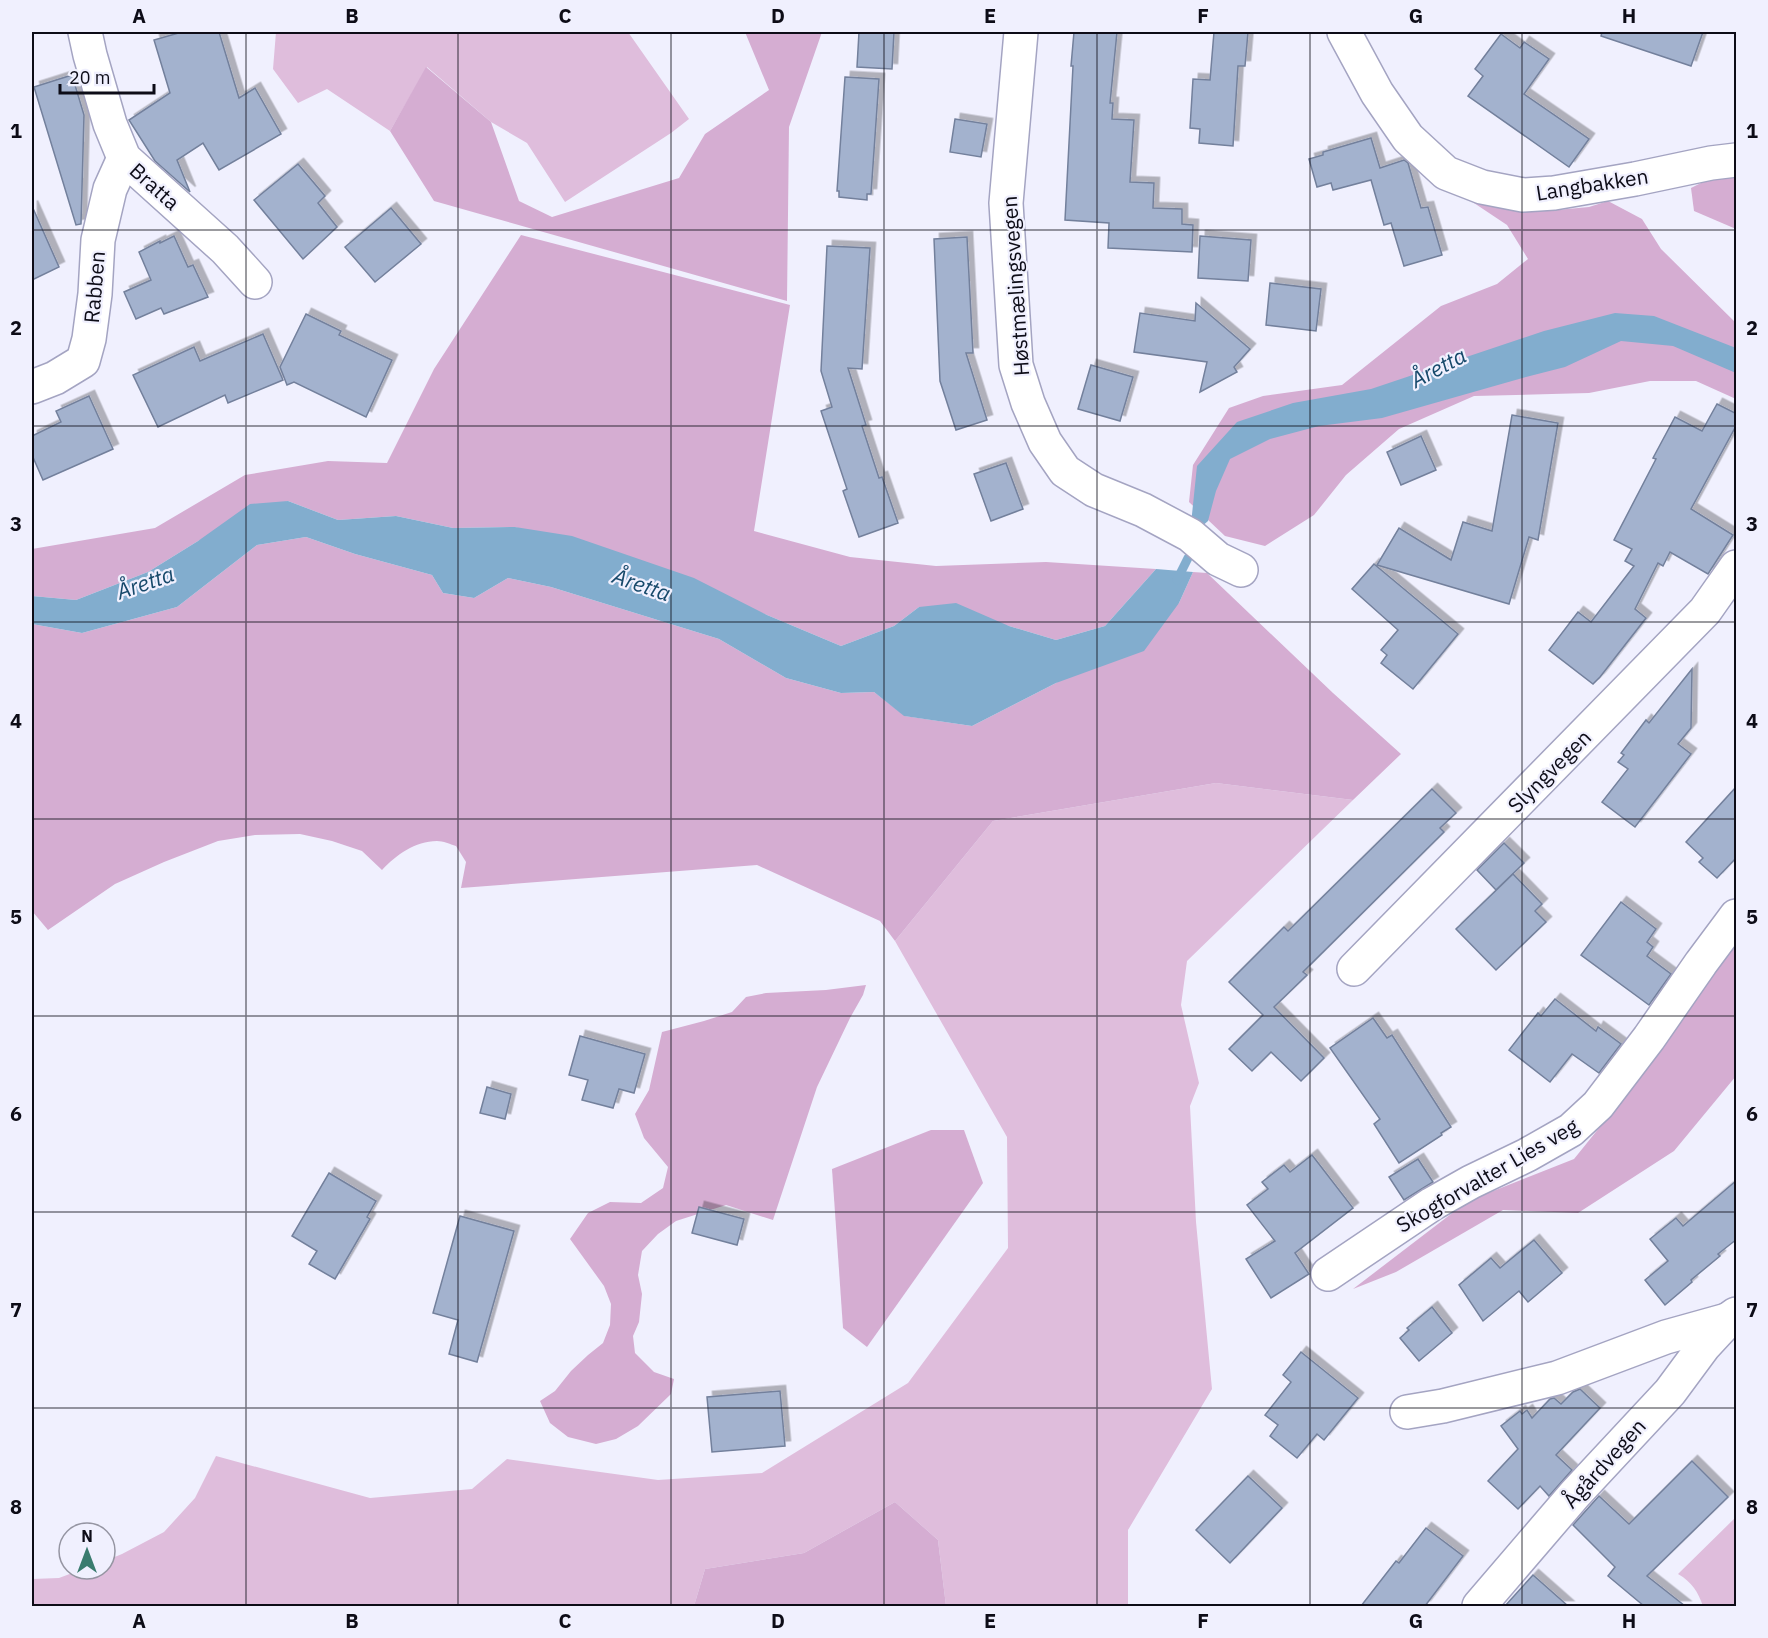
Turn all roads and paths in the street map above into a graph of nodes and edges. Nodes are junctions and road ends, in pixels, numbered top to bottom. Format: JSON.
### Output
{"nodes":[{"id":1,"x":85,"y":32,"type":"edge"},
{"id":2,"x":1021,"y":32,"type":"edge"},
{"id":3,"x":1344,"y":32,"type":"edge"},
{"id":4,"x":124,"y":158,"type":"junction"},
{"id":5,"x":1737,"y":160,"type":"edge"},
{"id":6,"x":255,"y":282,"type":"dead end"},
{"id":7,"x":32,"y":387,"type":"edge"},
{"id":8,"x":1737,"y":567,"type":"edge"},
{"id":9,"x":1241,"y":570,"type":"dead end"},
{"id":10,"x":1737,"y":916,"type":"edge"},
{"id":11,"x":1354,"y":969,"type":"dead end"},
{"id":12,"x":1328,"y":1274,"type":"dead end"},
{"id":13,"x":1733,"y":1317,"type":"edge"},
{"id":14,"x":1407,"y":1412,"type":"dead end"},
{"id":15,"x":1479,"y":1606,"type":"edge"}],
"edges":[{"from":1,"to":4,"type":"street","name":"Bratta"},
{"from":2,"to":9,"type":"street","name":"Høstmælingsvegen"},
{"from":3,"to":5,"type":"street","name":"Langbakken"},
{"from":4,"to":6,"type":"street","name":"Bratta"},
{"from":4,"to":7,"type":"street","name":"Rabben"},
{"from":8,"to":11,"type":"street","name":"Slyngvegen"},
{"from":10,"to":12,"type":"street","name":"Skogforvalter Lies veg"},
{"from":13,"to":14,"type":"street","name":"Ågårdvegen"},
{"from":13,"to":15,"type":"street","name":"Ågårdvegen"}]}
